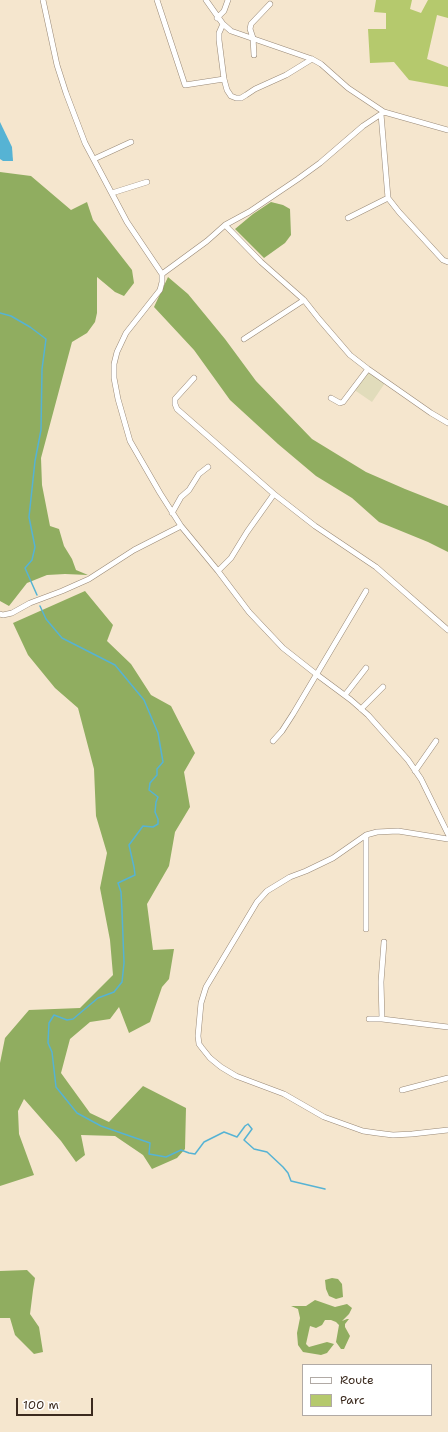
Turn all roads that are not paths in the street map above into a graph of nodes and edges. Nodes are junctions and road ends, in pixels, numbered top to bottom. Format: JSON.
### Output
{"nodes":[{"id":1,"x":43,"y":0,"type":"edge"},
{"id":2,"x":157,"y":0,"type":"edge"},
{"id":3,"x":206,"y":0,"type":"edge"},
{"id":4,"x":228,"y":0,"type":"edge"},
{"id":5,"x":270,"y":4,"type":"dead end"},
{"id":6,"x":218,"y":18,"type":"junction"},
{"id":7,"x":222,"y":24,"type":"junction"},
{"id":8,"x":253,"y":38,"type":"junction"},
{"id":9,"x":254,"y":55,"type":"dead end"},
{"id":10,"x":312,"y":58,"type":"junction"},
{"id":11,"x":224,"y":79,"type":"junction"},
{"id":12,"x":382,"y":113,"type":"junction"},
{"id":13,"x":448,"y":130,"type":"edge"},
{"id":14,"x":131,"y":142,"type":"dead end"},
{"id":15,"x":94,"y":159,"type":"junction"},
{"id":16,"x":147,"y":182,"type":"dead end"},
{"id":17,"x":112,"y":193,"type":"junction"},
{"id":18,"x":388,"y":198,"type":"junction"},
{"id":19,"x":348,"y":218,"type":"dead end"},
{"id":20,"x":225,"y":226,"type":"junction"},
{"id":21,"x":448,"y":262,"type":"edge"},
{"id":22,"x":162,"y":274,"type":"junction"},
{"id":23,"x":304,"y":300,"type":"junction"},
{"id":24,"x":244,"y":339,"type":"dead end"},
{"id":25,"x":368,"y":369,"type":"junction"},
{"id":26,"x":194,"y":378,"type":"dead end"},
{"id":27,"x":331,"y":398,"type":"dead end"},
{"id":28,"x":448,"y":423,"type":"edge"},
{"id":29,"x":208,"y":467,"type":"dead end"},
{"id":30,"x":274,"y":494,"type":"junction"},
{"id":31,"x":172,"y":513,"type":"junction"},
{"id":32,"x":181,"y":526,"type":"junction"},
{"id":33,"x":218,"y":571,"type":"junction"},
{"id":34,"x":366,"y":591,"type":"dead end"},
{"id":35,"x":0,"y":614,"type":"edge"},
{"id":36,"x":448,"y":630,"type":"edge"},
{"id":37,"x":366,"y":668,"type":"dead end"},
{"id":38,"x":316,"y":674,"type":"junction"},
{"id":39,"x":383,"y":687,"type":"dead end"},
{"id":40,"x":345,"y":695,"type":"junction"},
{"id":41,"x":361,"y":709,"type":"junction"},
{"id":42,"x":273,"y":741,"type":"dead end"},
{"id":43,"x":436,"y":741,"type":"dead end"},
{"id":44,"x":415,"y":770,"type":"junction"},
{"id":45,"x":448,"y":834,"type":"edge"},
{"id":46,"x":366,"y":835,"type":"junction"},
{"id":47,"x":448,"y":839,"type":"edge"},
{"id":48,"x":366,"y":929,"type":"dead end"},
{"id":49,"x":384,"y":942,"type":"dead end"},
{"id":50,"x":369,"y":1019,"type":"dead end"},
{"id":51,"x":382,"y":1019,"type":"junction"},
{"id":52,"x":448,"y":1027,"type":"edge"},
{"id":53,"x":448,"y":1078,"type":"edge"},
{"id":54,"x":402,"y":1090,"type":"dead end"},
{"id":55,"x":448,"y":1130,"type":"edge"}],
"edges":[{"from":1,"to":15,"type":"street"},
{"from":2,"to":11,"type":"street"},
{"from":3,"to":6,"type":"street"},
{"from":4,"to":6,"type":"street"},
{"from":5,"to":8,"type":"street"},
{"from":6,"to":7,"type":"street"},
{"from":7,"to":8,"type":"street"},
{"from":7,"to":11,"type":"street"},
{"from":8,"to":9,"type":"street"},
{"from":8,"to":10,"type":"street"},
{"from":10,"to":11,"type":"street"},
{"from":10,"to":12,"type":"street"},
{"from":12,"to":13,"type":"street"},
{"from":12,"to":18,"type":"street"},
{"from":12,"to":20,"type":"street"},
{"from":14,"to":15,"type":"street"},
{"from":15,"to":17,"type":"street"},
{"from":16,"to":17,"type":"street"},
{"from":17,"to":22,"type":"street"},
{"from":18,"to":19,"type":"street"},
{"from":18,"to":21,"type":"street"},
{"from":20,"to":22,"type":"street"},
{"from":20,"to":23,"type":"street"},
{"from":22,"to":31,"type":"street"},
{"from":23,"to":24,"type":"street"},
{"from":23,"to":25,"type":"street"},
{"from":25,"to":27,"type":"street"},
{"from":25,"to":28,"type":"street"},
{"from":26,"to":30,"type":"street"},
{"from":29,"to":31,"type":"street"},
{"from":30,"to":33,"type":"street"},
{"from":30,"to":36,"type":"street"},
{"from":31,"to":32,"type":"street"},
{"from":32,"to":33,"type":"street"},
{"from":32,"to":35,"type":"street"},
{"from":33,"to":38,"type":"street"},
{"from":34,"to":38,"type":"street"},
{"from":37,"to":40,"type":"street"},
{"from":38,"to":40,"type":"street"},
{"from":38,"to":42,"type":"street"},
{"from":39,"to":41,"type":"street"},
{"from":40,"to":41,"type":"street"},
{"from":41,"to":44,"type":"street"},
{"from":43,"to":44,"type":"street"},
{"from":44,"to":45,"type":"street"},
{"from":46,"to":47,"type":"street"},
{"from":46,"to":48,"type":"street"},
{"from":46,"to":55,"type":"street"},
{"from":49,"to":51,"type":"street"},
{"from":50,"to":51,"type":"street"},
{"from":51,"to":52,"type":"street"},
{"from":53,"to":54,"type":"street"}]}
